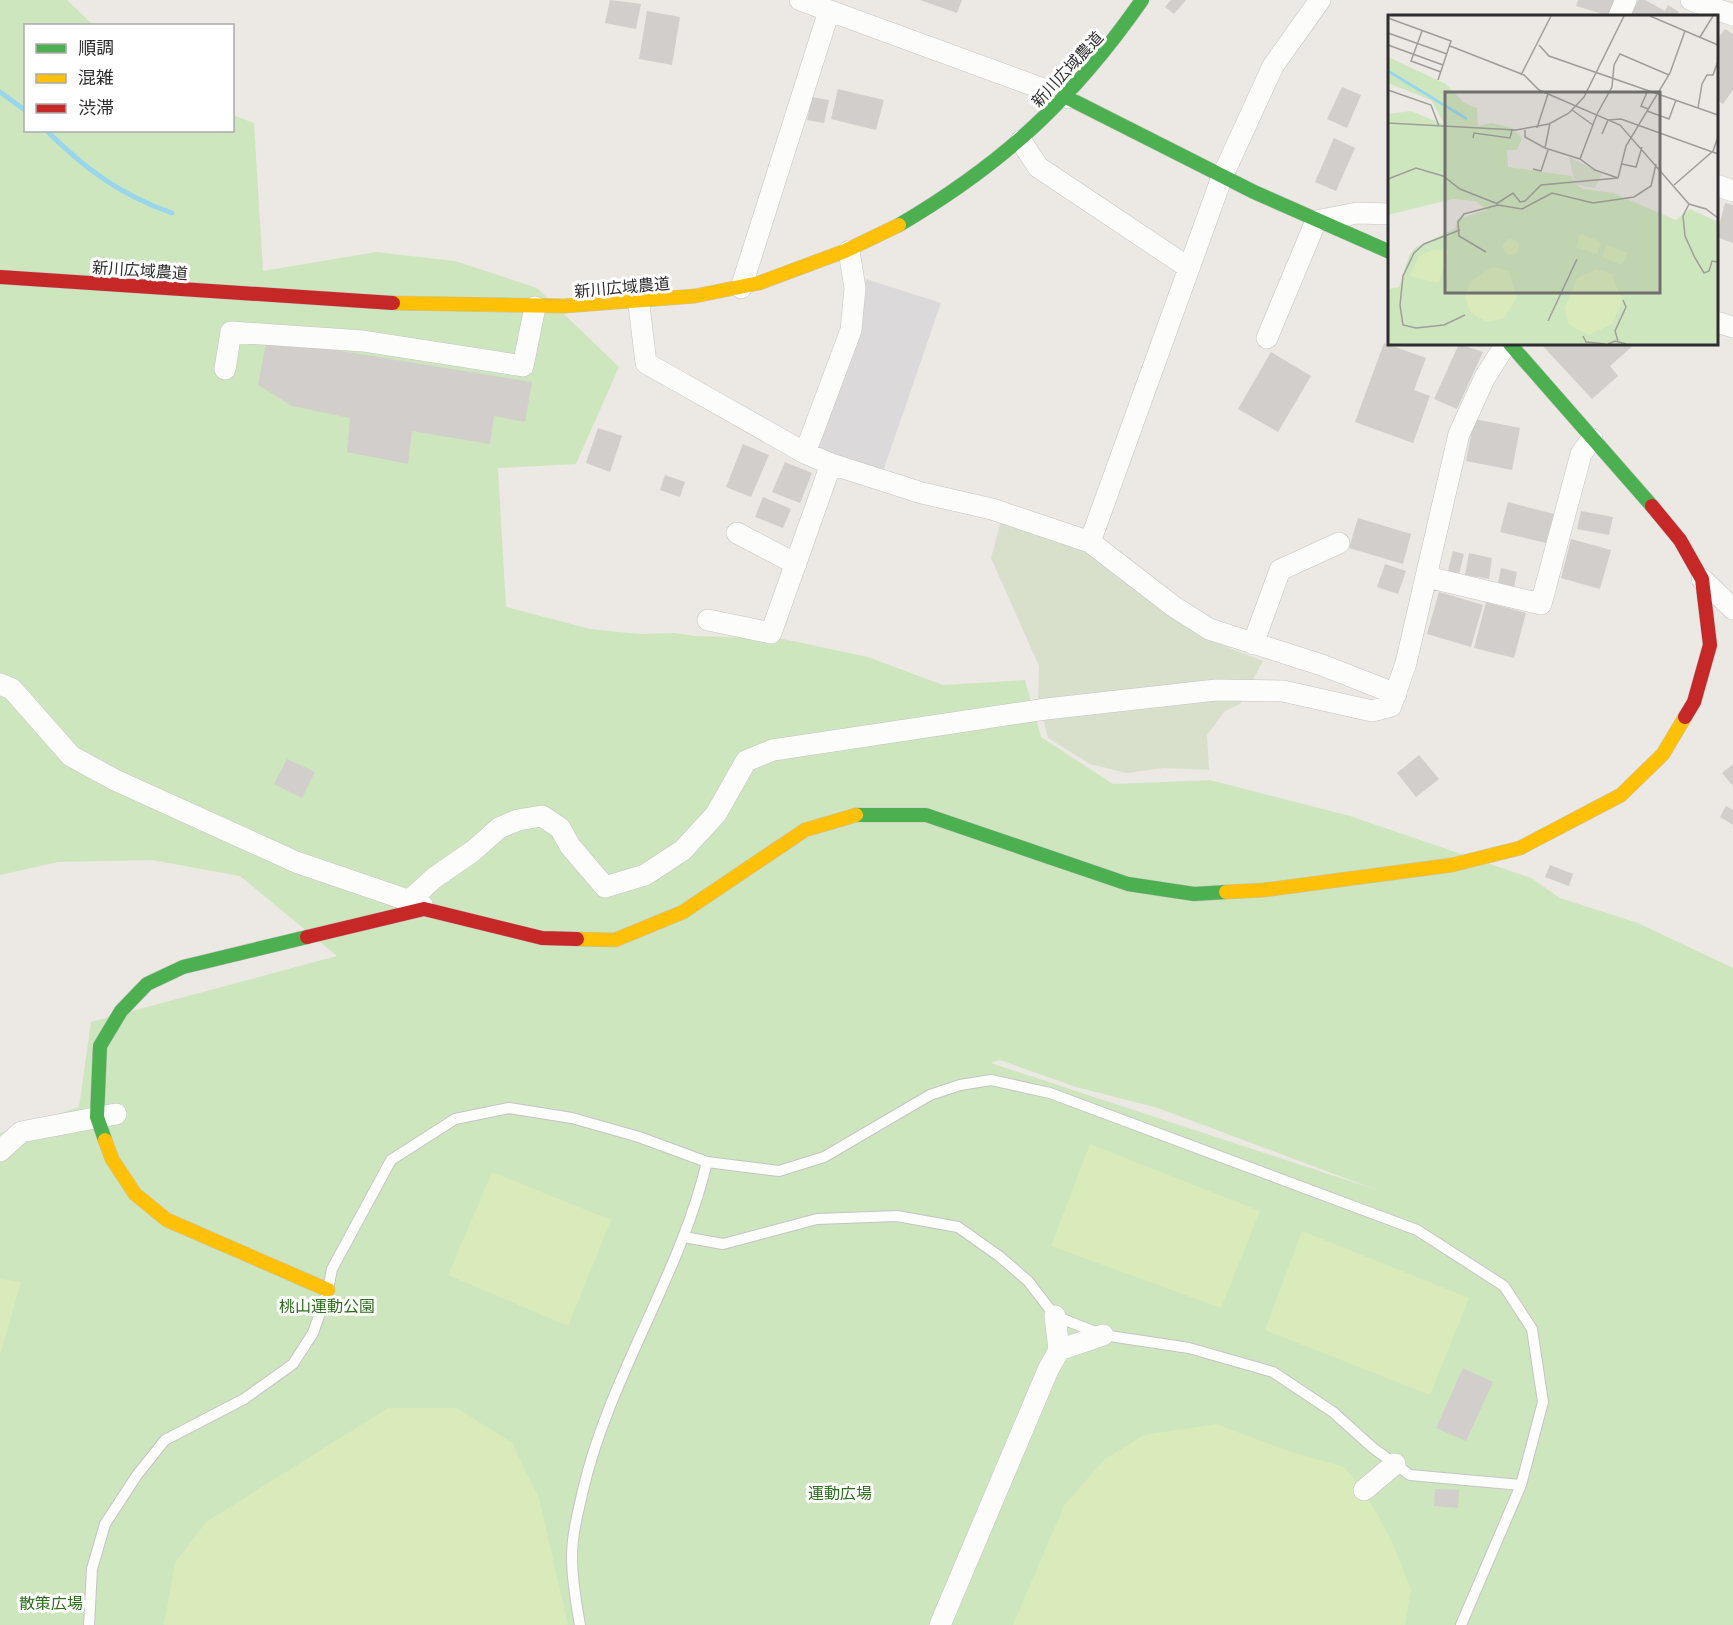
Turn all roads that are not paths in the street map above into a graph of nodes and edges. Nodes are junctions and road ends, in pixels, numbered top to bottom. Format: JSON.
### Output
{"nodes":[{"id":1,"x":800,"y":0,"type":"edge"},
{"id":2,"x":1142,"y":0,"type":"edge"},
{"id":3,"x":1320,"y":0,"type":"edge"},
{"id":4,"x":1626,"y":0,"type":"edge"},
{"id":5,"x":1691,"y":0,"type":"edge"},
{"id":6,"x":1720,"y":10,"type":"edge"},
{"id":7,"x":829,"y":11,"type":"junction"},
{"id":8,"x":1619,"y":15,"type":"edge"},
{"id":9,"x":1068,"y":98,"type":"junction"},
{"id":10,"x":1021,"y":141,"type":"junction"},
{"id":11,"x":1222,"y":177,"type":"junction"},
{"id":12,"x":1718,"y":186,"type":"edge"},
{"id":13,"x":1733,"y":191,"type":"edge"},
{"id":14,"x":1388,"y":214,"type":"edge"},
{"id":15,"x":1316,"y":221,"type":"junction"},
{"id":16,"x":849,"y":251,"type":"junction"},
{"id":17,"x":1388,"y":251,"type":"edge"},
{"id":18,"x":1189,"y":268,"type":"junction"},
{"id":19,"x":0,"y":277,"type":"edge"},
{"id":20,"x":741,"y":288,"type":"junction"},
{"id":21,"x":639,"y":305,"type":"junction"},
{"id":22,"x":535,"y":307,"type":"junction"},
{"id":23,"x":1718,"y":323,"type":"edge"},
{"id":24,"x":1733,"y":327,"type":"edge"},
{"id":25,"x":1267,"y":338,"type":"dead end"},
{"id":26,"x":1507,"y":345,"type":"edge"},
{"id":27,"x":1509,"y":345,"type":"edge"},
{"id":28,"x":225,"y":369,"type":"dead end"},
{"id":29,"x":1592,"y":439,"type":"junction"},
{"id":30,"x":805,"y":453,"type":"junction"},
{"id":31,"x":831,"y":465,"type":"junction"},
{"id":32,"x":737,"y":533,"type":"dead end"},
{"id":33,"x":1090,"y":542,"type":"junction"},
{"id":34,"x":1339,"y":543,"type":"dead end"},
{"id":35,"x":796,"y":564,"type":"junction"},
{"id":36,"x":1427,"y":578,"type":"junction"},
{"id":37,"x":1702,"y":579,"type":"junction"},
{"id":38,"x":1733,"y":609,"type":"edge"},
{"id":39,"x":708,"y":620,"type":"dead end"},
{"id":40,"x":1252,"y":644,"type":"junction"},
{"id":41,"x":0,"y":684,"type":"edge"},
{"id":42,"x":1396,"y":694,"type":"junction"},
{"id":43,"x":410,"y":900,"type":"junction"},
{"id":44,"x":467,"y":922,"type":"junction"},
{"id":45,"x":432,"y":926,"type":"dead end"},
{"id":46,"x":112,"y":1115,"type":"junction"},
{"id":47,"x":0,"y":1151,"type":"edge"},
{"id":48,"x":707,"y":1162,"type":"junction"},
{"id":49,"x":684,"y":1237,"type":"junction"},
{"id":50,"x":328,"y":1290,"type":"junction"},
{"id":51,"x":1055,"y":1316,"type":"junction"},
{"id":52,"x":1103,"y":1335,"type":"junction"},
{"id":53,"x":1059,"y":1350,"type":"junction"},
{"id":54,"x":1395,"y":1464,"type":"junction"},
{"id":55,"x":1521,"y":1485,"type":"junction"},
{"id":56,"x":1364,"y":1490,"type":"dead end"},
{"id":57,"x":89,"y":1625,"type":"edge"},
{"id":58,"x":580,"y":1625,"type":"edge"},
{"id":59,"x":940,"y":1625,"type":"edge"},
{"id":60,"x":1461,"y":1625,"type":"edge"}],
"edges":[{"from":1,"to":7,"type":"street"},
{"from":2,"to":9,"type":"street","name":"新川広域農道"},
{"from":3,"to":11,"type":"street"},
{"from":4,"to":8,"type":"street"},
{"from":5,"to":6,"type":"street"},
{"from":7,"to":9,"type":"street"},
{"from":7,"to":20,"type":"street"},
{"from":9,"to":10,"type":"street","name":"新川広域農道"},
{"from":9,"to":11,"type":"street"},
{"from":10,"to":16,"type":"street","name":"新川広域農道"},
{"from":10,"to":18,"type":"street"},
{"from":11,"to":15,"type":"street"},
{"from":11,"to":18,"type":"street"},
{"from":12,"to":13,"type":"street"},
{"from":14,"to":15,"type":"street"},
{"from":15,"to":17,"type":"street"},
{"from":15,"to":25,"type":"street"},
{"from":16,"to":20,"type":"street","name":"新川広域農道"},
{"from":16,"to":30,"type":"street"},
{"from":18,"to":33,"type":"street"},
{"from":19,"to":22,"type":"street","name":"新川広域農道"},
{"from":20,"to":21,"type":"street","name":"新川広域農道"},
{"from":21,"to":22,"type":"street","name":"新川広域農道"},
{"from":21,"to":30,"type":"street"},
{"from":22,"to":28,"type":"street"},
{"from":23,"to":24,"type":"street"},
{"from":26,"to":36,"type":"street"},
{"from":27,"to":29,"type":"street"},
{"from":29,"to":36,"type":"street"},
{"from":29,"to":37,"type":"street"},
{"from":30,"to":31,"type":"street"},
{"from":31,"to":33,"type":"street"},
{"from":31,"to":35,"type":"street"},
{"from":32,"to":35,"type":"street"},
{"from":33,"to":40,"type":"street"},
{"from":34,"to":40,"type":"street"},
{"from":35,"to":39,"type":"street"},
{"from":36,"to":42,"type":"street"},
{"from":37,"to":38,"type":"street"},
{"from":37,"to":44,"type":"street"},
{"from":40,"to":42,"type":"street"},
{"from":41,"to":43,"type":"street"},
{"from":42,"to":43,"type":"street"},
{"from":43,"to":44,"type":"street"},
{"from":44,"to":45,"type":"street"},
{"from":44,"to":46,"type":"street"},
{"from":46,"to":47,"type":"street"},
{"from":46,"to":50,"type":"street"},
{"from":48,"to":49,"type":"lane"},
{"from":48,"to":50,"type":"lane"},
{"from":48,"to":55,"type":"lane"},
{"from":49,"to":51,"type":"lane"},
{"from":49,"to":58,"type":"lane"},
{"from":50,"to":57,"type":"lane"},
{"from":51,"to":52,"type":"lane"},
{"from":51,"to":53,"type":"street"},
{"from":52,"to":53,"type":"street"},
{"from":52,"to":54,"type":"lane"},
{"from":53,"to":59,"type":"street"},
{"from":54,"to":55,"type":"lane"},
{"from":54,"to":56,"type":"street"},
{"from":55,"to":60,"type":"lane"}]}
